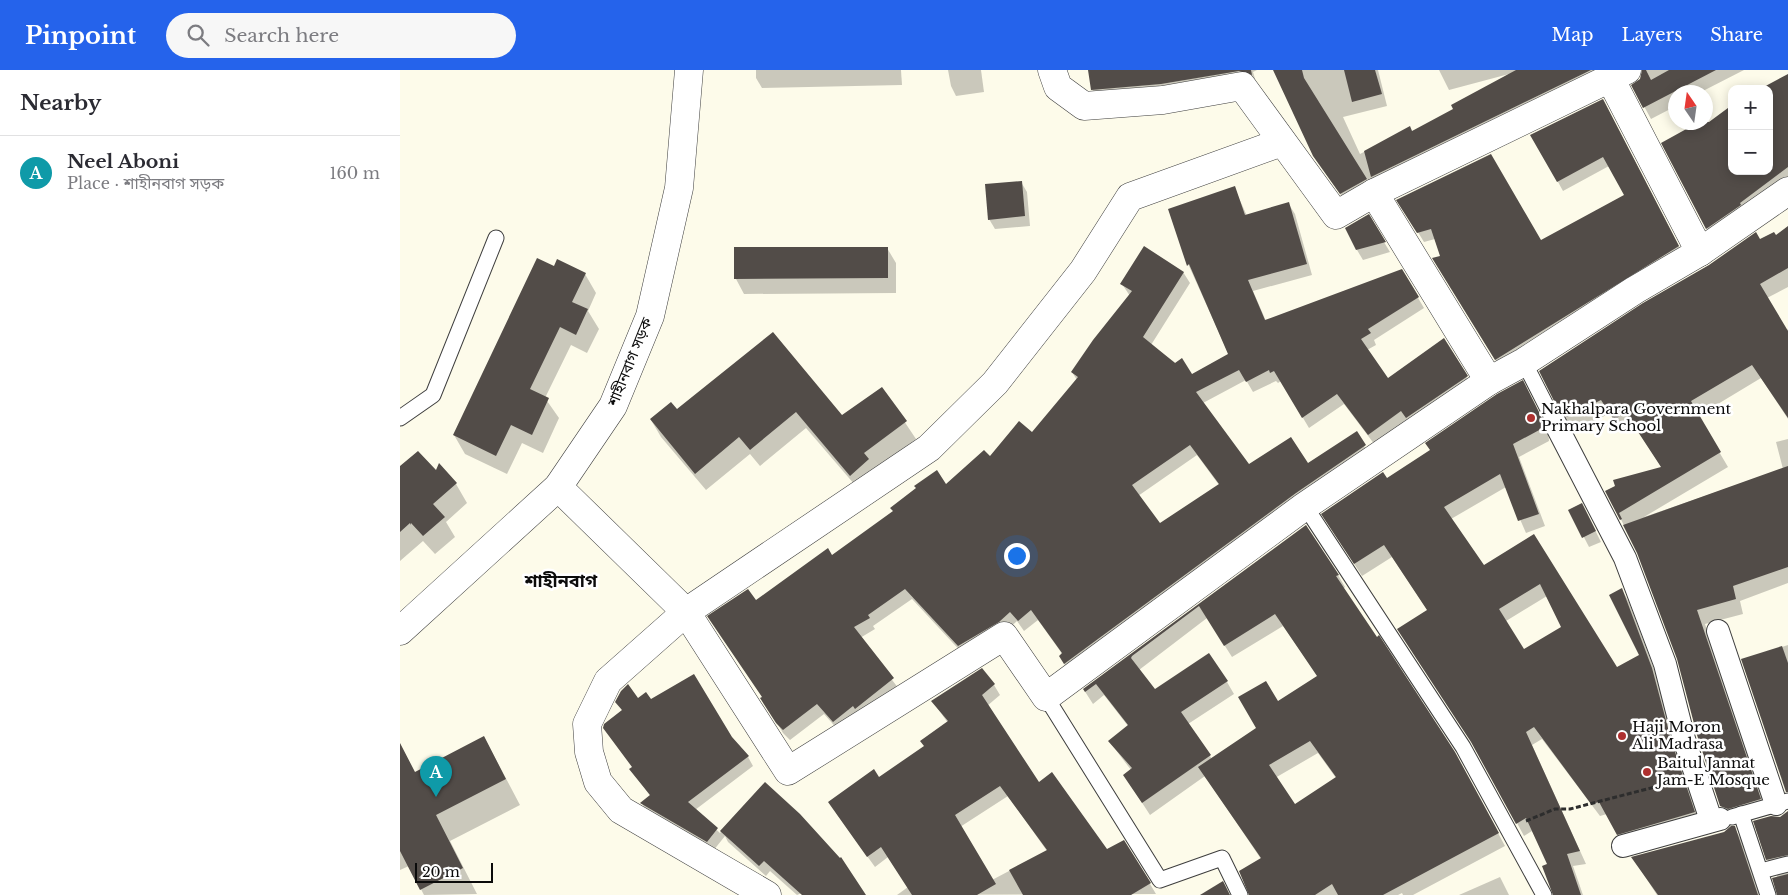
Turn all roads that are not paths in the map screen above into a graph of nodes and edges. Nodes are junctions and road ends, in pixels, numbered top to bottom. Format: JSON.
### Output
{"nodes":[{"id":1,"x":689,"y":70,"type":"edge"},
{"id":2,"x":1052,"y":70,"type":"edge"},
{"id":3,"x":1619,"y":74,"type":"edge"},
{"id":4,"x":1282,"y":142,"type":"junction"},
{"id":5,"x":1788,"y":191,"type":"edge"},
{"id":6,"x":1374,"y":193,"type":"junction"},
{"id":7,"x":496,"y":238,"type":"dead end"},
{"id":8,"x":1700,"y":252,"type":"junction"},
{"id":9,"x":1524,"y":362,"type":"junction"},
{"id":10,"x":1489,"y":381,"type":"junction"},
{"id":11,"x":400,"y":418,"type":"edge"},
{"id":12,"x":1554,"y":422,"type":"joint"},
{"id":13,"x":558,"y":487,"type":"junction"},
{"id":14,"x":1305,"y":506,"type":"junction"},
{"id":15,"x":686,"y":612,"type":"junction"},
{"id":16,"x":400,"y":631,"type":"edge"},
{"id":17,"x":1718,"y":631,"type":"dead end"},
{"id":18,"x":1046,"y":696,"type":"junction"},
{"id":19,"x":1782,"y":802,"type":"edge"},
{"id":20,"x":1741,"y":814,"type":"junction"},
{"id":21,"x":1714,"y":817,"type":"junction"},
{"id":22,"x":1623,"y":846,"type":"dead end"},
{"id":23,"x":1788,"y":864,"type":"edge"},
{"id":24,"x":1761,"y":871,"type":"junction"},
{"id":25,"x":767,"y":895,"type":"edge"},
{"id":26,"x":1240,"y":895,"type":"edge"},
{"id":27,"x":1544,"y":895,"type":"edge"},
{"id":28,"x":1768,"y":895,"type":"edge"}],
"edges":[{"from":1,"to":13,"type":"street","name":"শাহীনবাগ সড়ক"},
{"from":2,"to":4,"type":"street"},
{"from":3,"to":6,"type":"street"},
{"from":3,"to":8,"type":"street"},
{"from":4,"to":6,"type":"street"},
{"from":4,"to":15,"type":"street"},
{"from":5,"to":8,"type":"street"},
{"from":6,"to":10,"type":"street"},
{"from":7,"to":11,"type":"lane"},
{"from":8,"to":9,"type":"street"},
{"from":9,"to":10,"type":"street"},
{"from":9,"to":12,"type":"lane"},
{"from":10,"to":14,"type":"street"},
{"from":12,"to":21,"type":"street"},
{"from":13,"to":15,"type":"street"},
{"from":13,"to":16,"type":"street","name":"শাহীনবাগ সড়ক"},
{"from":14,"to":18,"type":"street"},
{"from":14,"to":27,"type":"lane"},
{"from":15,"to":18,"type":"street"},
{"from":15,"to":25,"type":"street"},
{"from":17,"to":19,"type":"street"},
{"from":18,"to":26,"type":"lane"},
{"from":19,"to":20,"type":"lane"},
{"from":20,"to":21,"type":"lane"},
{"from":20,"to":24,"type":"lane"},
{"from":21,"to":22,"type":"street"},
{"from":23,"to":24,"type":"lane"},
{"from":24,"to":28,"type":"lane"}]}
